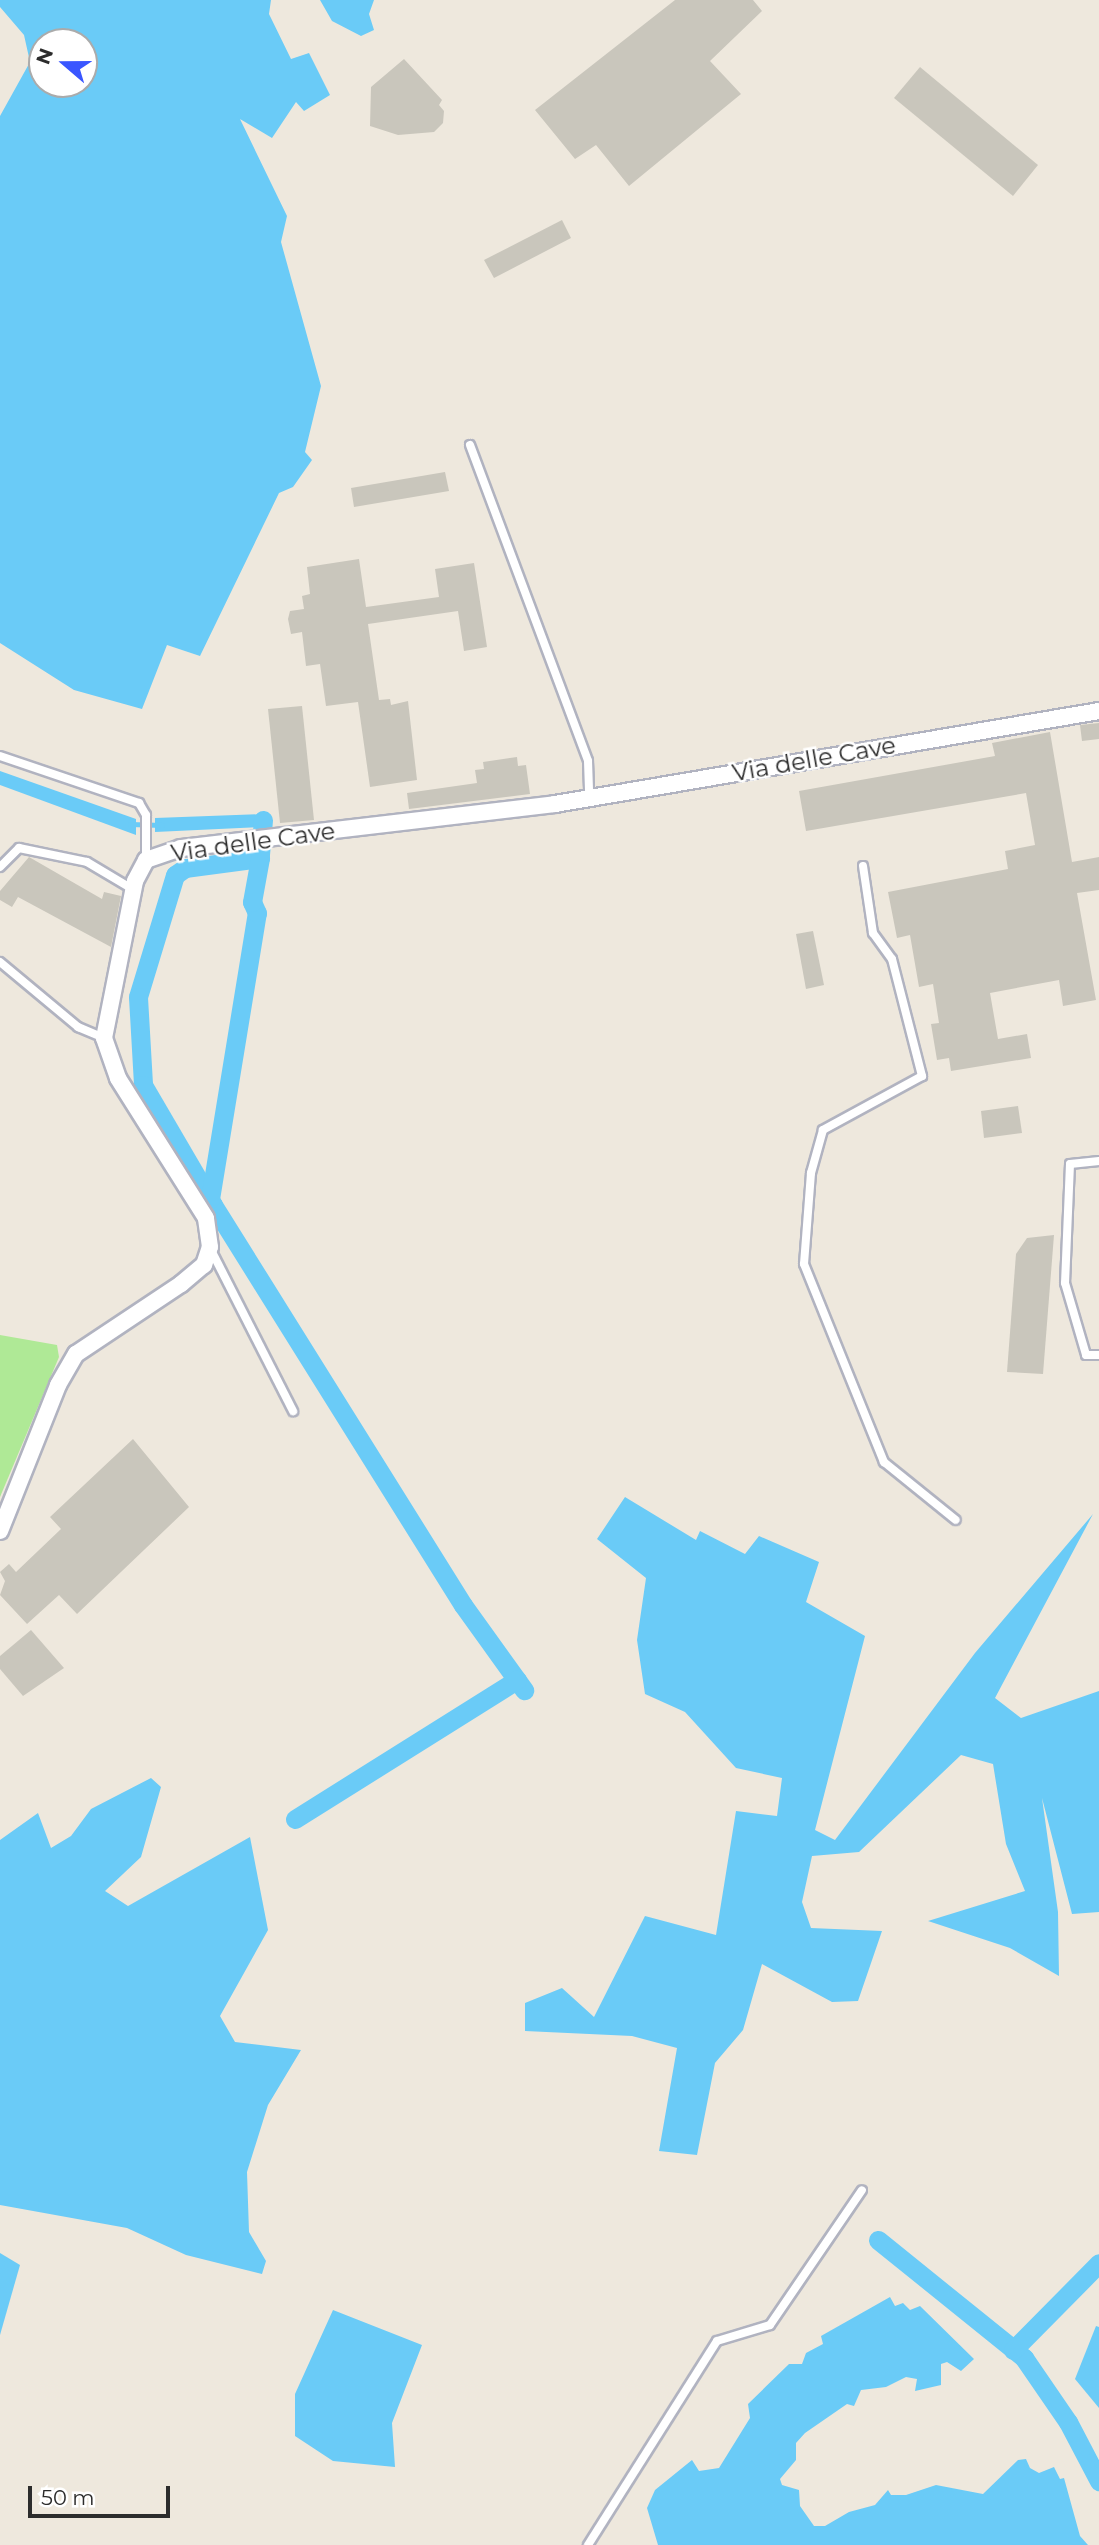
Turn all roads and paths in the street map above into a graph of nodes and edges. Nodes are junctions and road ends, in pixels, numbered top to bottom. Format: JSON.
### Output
{"nodes":[{"id":1,"x":470,"y":444,"type":"dead end"},
{"id":2,"x":1099,"y":711,"type":"edge"},
{"id":3,"x":0,"y":756,"type":"edge"},
{"id":4,"x":589,"y":798,"type":"junction"},
{"id":5,"x":146,"y":860,"type":"junction"},
{"id":6,"x":863,"y":866,"type":"dead end"},
{"id":7,"x":0,"y":867,"type":"edge"},
{"id":8,"x":134,"y":890,"type":"junction"},
{"id":9,"x":0,"y":962,"type":"edge"},
{"id":10,"x":104,"y":1038,"type":"junction"},
{"id":11,"x":1099,"y":1161,"type":"edge"},
{"id":12,"x":210,"y":1247,"type":"junction"},
{"id":13,"x":1099,"y":1355,"type":"edge"},
{"id":14,"x":293,"y":1411,"type":"dead end"},
{"id":15,"x":956,"y":1520,"type":"dead end"},
{"id":16,"x":0,"y":1531,"type":"edge"},
{"id":17,"x":862,"y":2190,"type":"dead end"},
{"id":18,"x":588,"y":2545,"type":"edge"}],
"edges":[{"from":1,"to":4,"type":"lane"},
{"from":2,"to":4,"type":"street","name":"Via delle Cave"},
{"from":3,"to":5,"type":"lane"},
{"from":4,"to":5,"type":"street","name":"Via delle Cave"},
{"from":5,"to":8,"type":"street","name":"Via delle Cave"},
{"from":6,"to":15,"type":"lane"},
{"from":7,"to":8,"type":"lane"},
{"from":8,"to":10,"type":"street","name":"Via delle Cave"},
{"from":9,"to":10,"type":"lane"},
{"from":10,"to":12,"type":"street"},
{"from":11,"to":13,"type":"lane"},
{"from":12,"to":14,"type":"lane"},
{"from":12,"to":16,"type":"street"},
{"from":17,"to":18,"type":"lane"}]}
